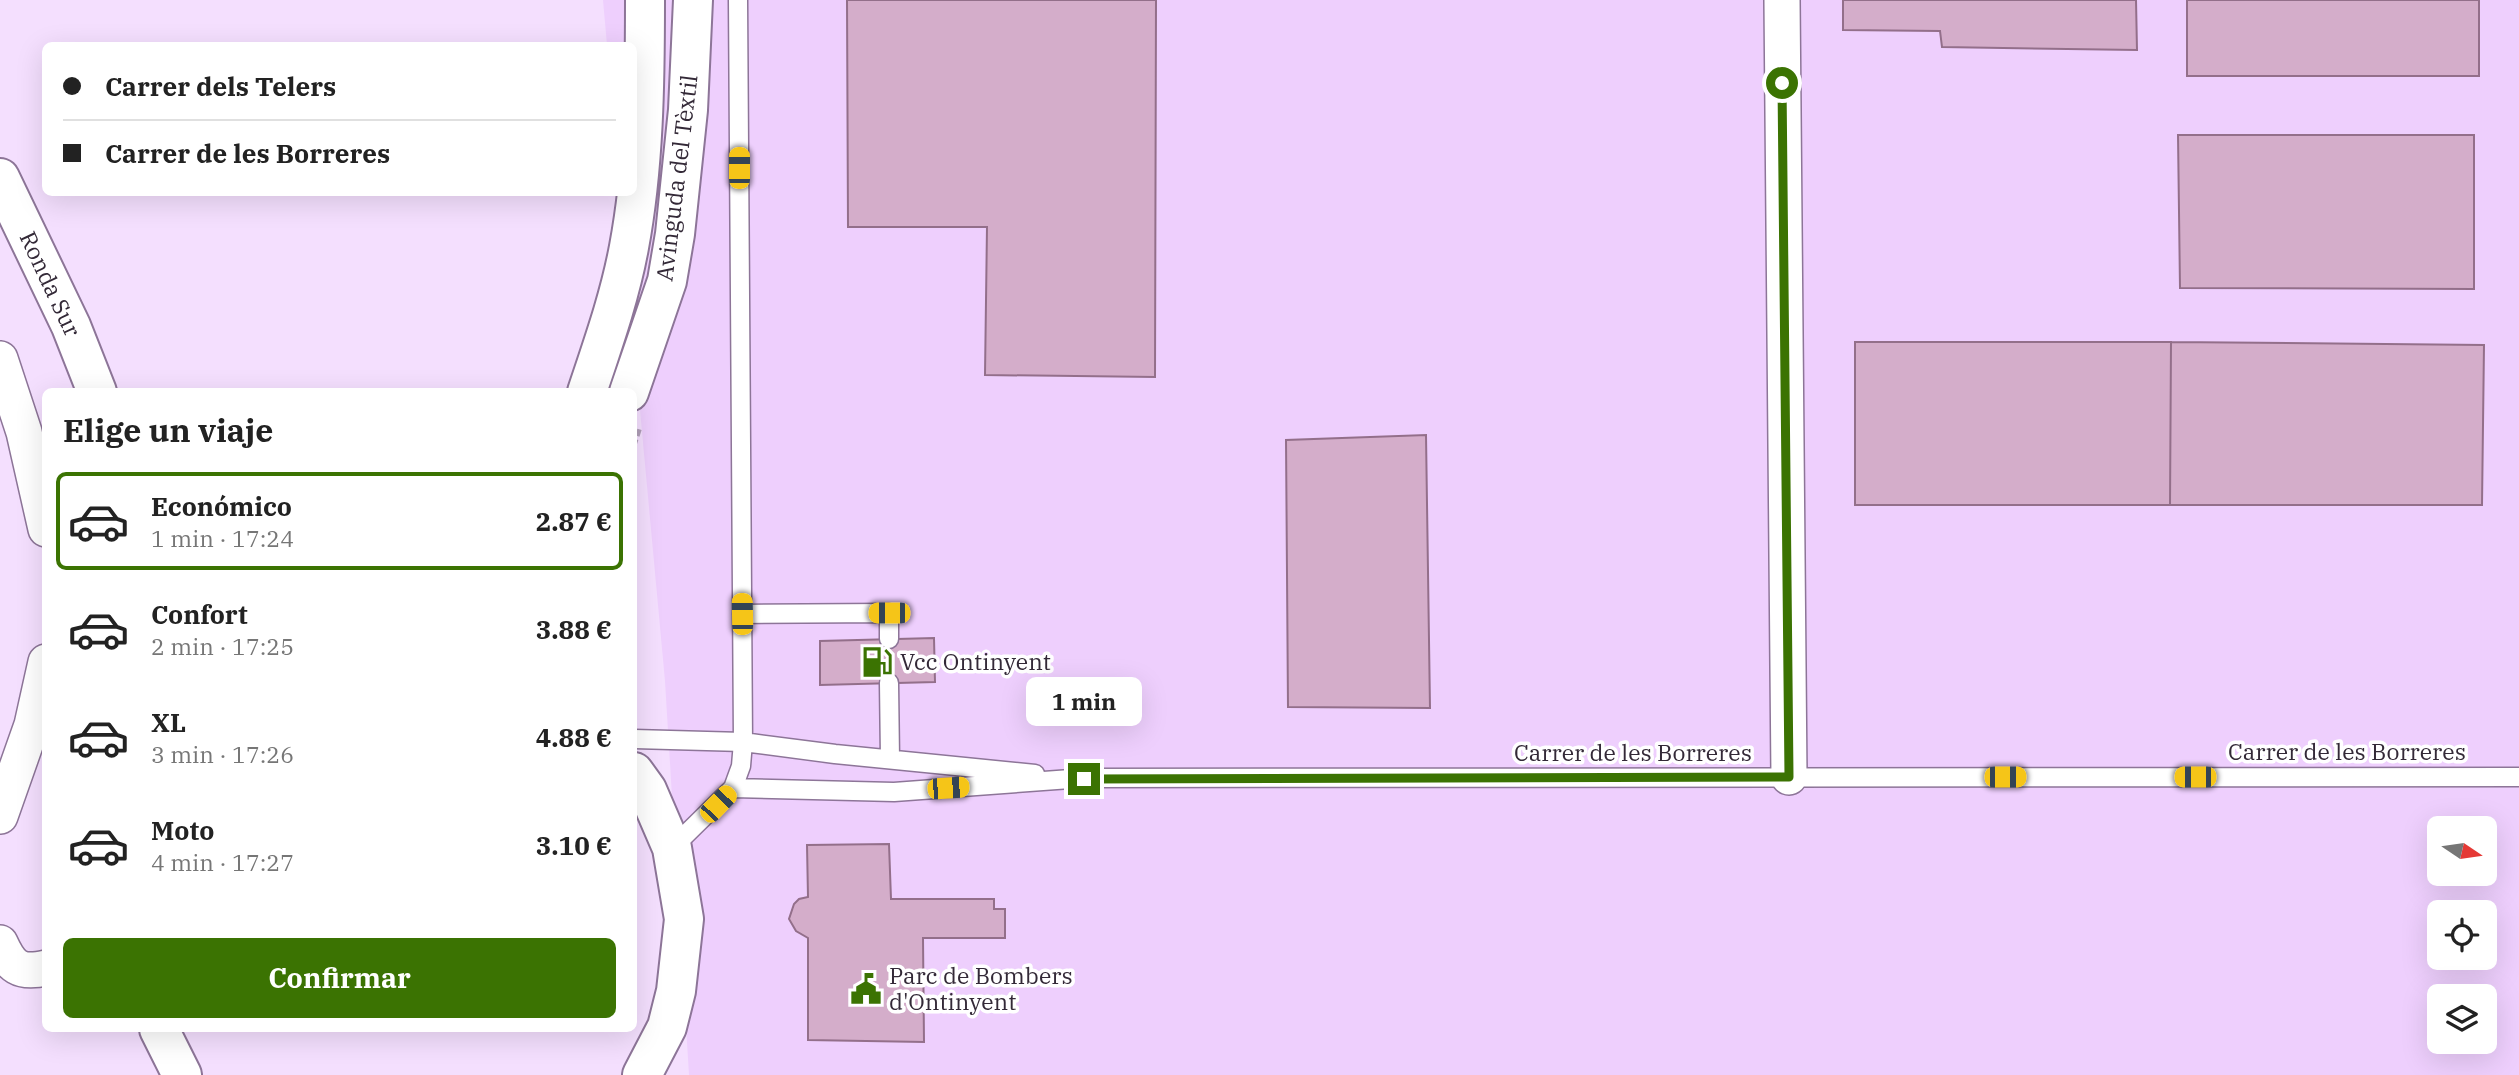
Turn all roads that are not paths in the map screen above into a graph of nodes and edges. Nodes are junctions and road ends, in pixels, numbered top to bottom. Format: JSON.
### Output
{"nodes":[{"id":1,"x":645,"y":0,"type":"edge"},
{"id":2,"x":693,"y":0,"type":"edge"},
{"id":3,"x":737,"y":0,"type":"edge"},
{"id":4,"x":1782,"y":0,"type":"edge"},
{"id":5,"x":0,"y":178,"type":"edge"},
{"id":6,"x":637,"y":193,"type":"edge"},
{"id":7,"x":637,"y":196,"type":"edge"},
{"id":8,"x":0,"y":359,"type":"edge"},
{"id":9,"x":95,"y":388,"type":"edge"},
{"id":10,"x":588,"y":388,"type":"edge"},
{"id":11,"x":630,"y":388,"type":"edge"},
{"id":12,"x":42,"y":512,"type":"edge"},
{"id":13,"x":742,"y":614,"type":"junction"},
{"id":14,"x":889,"y":639,"type":"dead end"},
{"id":15,"x":42,"y":680,"type":"edge"},
{"id":16,"x":889,"y":683,"type":"dead end"},
{"id":17,"x":637,"y":739,"type":"edge"},
{"id":18,"x":743,"y":742,"type":"junction"},
{"id":19,"x":890,"y":759,"type":"junction"},
{"id":20,"x":637,"y":776,"type":"edge"},
{"id":21,"x":1789,"y":777,"type":"junction"},
{"id":22,"x":2519,"y":777,"type":"edge"},
{"id":23,"x":1084,"y":779,"type":"junction"},
{"id":24,"x":733,"y":788,"type":"junction"},
{"id":25,"x":0,"y":816,"type":"edge"},
{"id":26,"x":672,"y":848,"type":"junction"},
{"id":27,"x":0,"y":943,"type":"edge"},
{"id":28,"x":42,"y":968,"type":"edge"},
{"id":29,"x":160,"y":1032,"type":"edge"},
{"id":30,"x":182,"y":1075,"type":"edge"},
{"id":31,"x":642,"y":1075,"type":"edge"}],
"edges":[{"from":1,"to":6,"type":"street","name":"Avinguda del Tèxtil"},
{"from":2,"to":11,"type":"street","name":"Avinguda del Tèxtil"},
{"from":3,"to":13,"type":"lane"},
{"from":4,"to":21,"type":"street"},
{"from":5,"to":9,"type":"street","name":"Ronda Sur"},
{"from":7,"to":10,"type":"street","name":"Avinguda del Tèxtil"},
{"from":8,"to":12,"type":"street"},
{"from":13,"to":14,"type":"lane"},
{"from":13,"to":18,"type":"lane"},
{"from":15,"to":25,"type":"street"},
{"from":16,"to":19,"type":"lane"},
{"from":17,"to":18,"type":"lane"},
{"from":18,"to":19,"type":"lane"},
{"from":18,"to":24,"type":"lane"},
{"from":19,"to":23,"type":"lane"},
{"from":20,"to":26,"type":"street"},
{"from":21,"to":22,"type":"lane","name":"Carrer de les Borreres"},
{"from":21,"to":23,"type":"lane","name":"Carrer de les Borreres"},
{"from":23,"to":24,"type":"lane"},
{"from":24,"to":26,"type":"lane"},
{"from":26,"to":31,"type":"street"},
{"from":27,"to":28,"type":"street"},
{"from":29,"to":30,"type":"street"}]}
